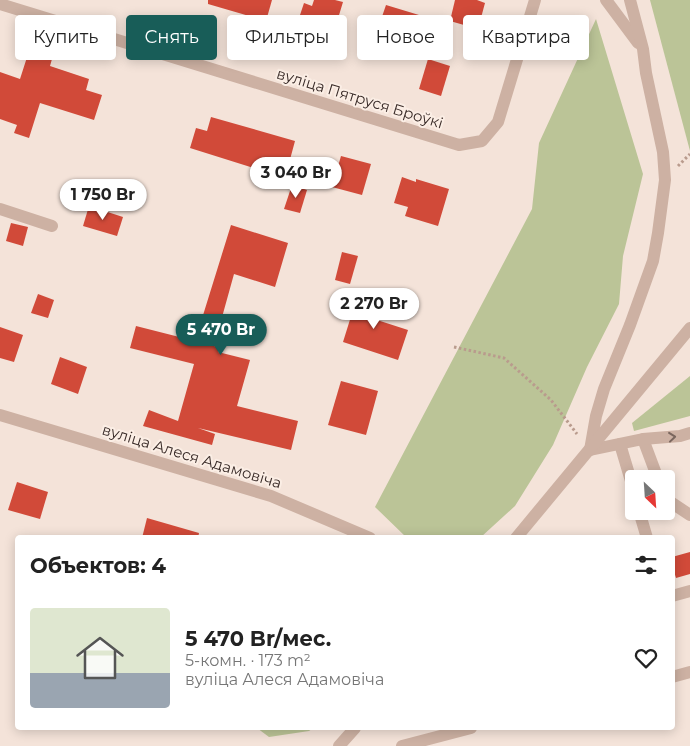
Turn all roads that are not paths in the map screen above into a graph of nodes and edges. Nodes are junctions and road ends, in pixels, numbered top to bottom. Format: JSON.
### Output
{"nodes":[{"id":1,"x":535,"y":0,"type":"edge"},
{"id":2,"x":606,"y":0,"type":"edge"},
{"id":3,"x":630,"y":0,"type":"edge"},
{"id":4,"x":0,"y":4,"type":"edge"},
{"id":5,"x":643,"y":49,"type":"junction"},
{"id":6,"x":0,"y":209,"type":"edge"},
{"id":7,"x":52,"y":226,"type":"dead end"},
{"id":8,"x":690,"y":328,"type":"edge"},
{"id":9,"x":685,"y":341,"type":"edge"},
{"id":10,"x":0,"y":415,"type":"edge"},
{"id":11,"x":690,"y":432,"type":"edge"},
{"id":12,"x":643,"y":439,"type":"junction"},
{"id":13,"x":620,"y":444,"type":"junction"},
{"id":14,"x":590,"y":450,"type":"junction"},
{"id":15,"x":628,"y":470,"type":"edge"},
{"id":16,"x":655,"y":470,"type":"edge"},
{"id":17,"x":675,"y":505,"type":"edge"},
{"id":18,"x":690,"y":515,"type":"edge"},
{"id":19,"x":642,"y":520,"type":"edge"},
{"id":20,"x":363,"y":535,"type":"edge"},
{"id":21,"x":519,"y":535,"type":"edge"},
{"id":22,"x":646,"y":535,"type":"edge"},
{"id":23,"x":690,"y":592,"type":"edge"},
{"id":24,"x":675,"y":595,"type":"edge"},
{"id":25,"x":690,"y":672,"type":"edge"},
{"id":26,"x":675,"y":675,"type":"edge"},
{"id":27,"x":353,"y":730,"type":"edge"},
{"id":28,"x":463,"y":730,"type":"edge"},
{"id":29,"x":339,"y":746,"type":"edge"},
{"id":30,"x":402,"y":746,"type":"edge"}],
"edges":[{"from":1,"to":4,"type":"street","name":"вуліца Пятруся Броўкі"},
{"from":2,"to":5,"type":"street"},
{"from":3,"to":5,"type":"street"},
{"from":5,"to":14,"type":"street"},
{"from":6,"to":7,"type":"street"},
{"from":8,"to":9,"type":"street"},
{"from":9,"to":14,"type":"street"},
{"from":10,"to":20,"type":"street","name":"вуліца Алеся Адамовіча"},
{"from":12,"to":11,"type":"street","one_way":true},
{"from":12,"to":13,"type":"street"},
{"from":12,"to":16,"type":"street"},
{"from":13,"to":14,"type":"street"},
{"from":13,"to":15,"type":"street"},
{"from":14,"to":21,"type":"street"},
{"from":17,"to":18,"type":"street"},
{"from":19,"to":22,"type":"street"},
{"from":23,"to":24,"type":"street"},
{"from":25,"to":26,"type":"street"},
{"from":27,"to":29,"type":"street"},
{"from":28,"to":30,"type":"street"}]}
